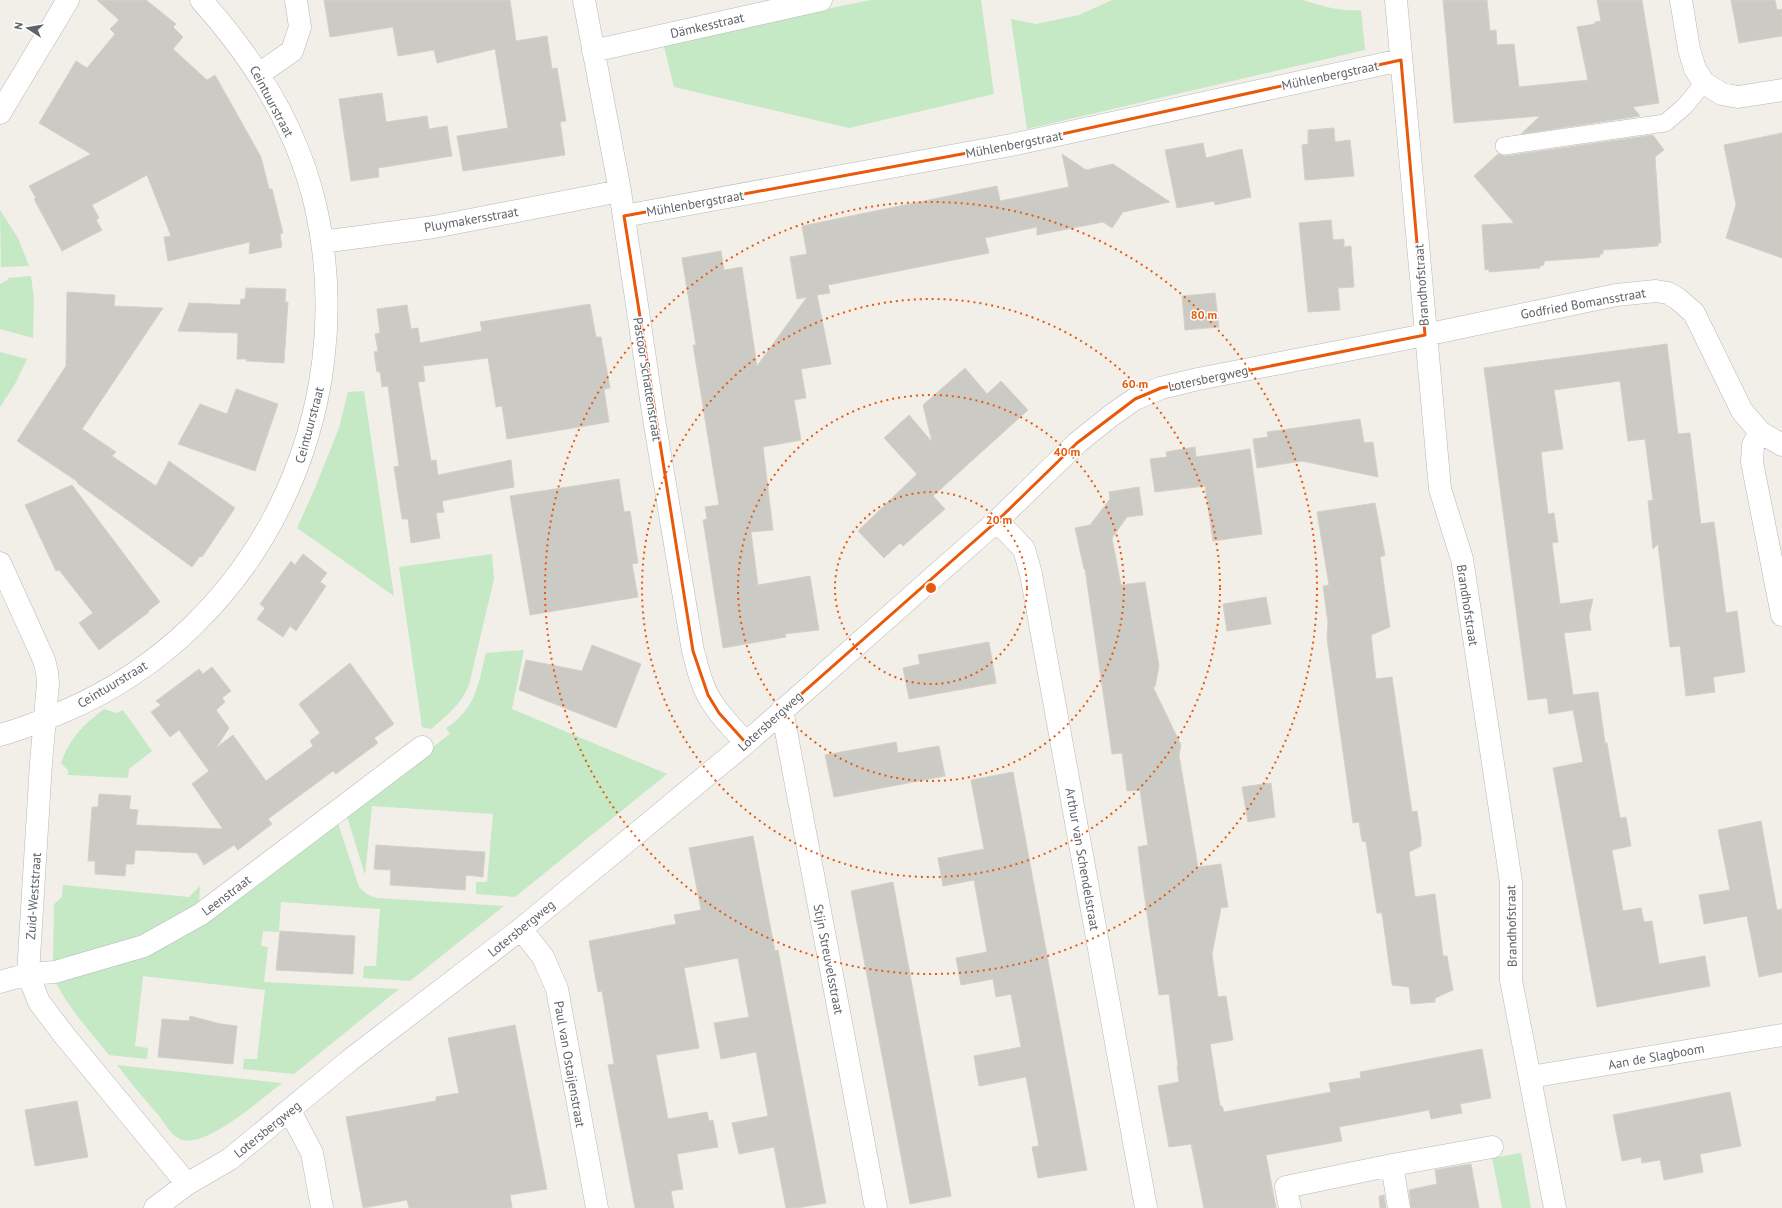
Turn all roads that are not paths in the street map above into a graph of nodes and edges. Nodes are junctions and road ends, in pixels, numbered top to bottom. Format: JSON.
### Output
{"nodes":[{"id":1,"x":68,"y":0,"type":"edge"},
{"id":2,"x":201,"y":0,"type":"edge"},
{"id":3,"x":296,"y":0,"type":"edge"},
{"id":4,"x":584,"y":0,"type":"edge"},
{"id":5,"x":821,"y":0,"type":"edge"},
{"id":6,"x":1396,"y":0,"type":"edge"},
{"id":7,"x":1681,"y":0,"type":"edge"},
{"id":8,"x":593,"y":51,"type":"junction"},
{"id":9,"x":1401,"y":60,"type":"junction"},
{"id":10,"x":260,"y":74,"type":"junction"},
{"id":11,"x":1704,"y":83,"type":"junction"},
{"id":12,"x":1782,"y":90,"type":"edge"},
{"id":13,"x":0,"y":113,"type":"edge"},
{"id":14,"x":1504,"y":146,"type":"dead end"},
{"id":15,"x":620,"y":191,"type":"junction"},
{"id":16,"x":624,"y":216,"type":"junction"},
{"id":17,"x":322,"y":242,"type":"junction"},
{"id":18,"x":1425,"y":335,"type":"junction"},
{"id":19,"x":1760,"y":432,"type":"junction"},
{"id":20,"x":1782,"y":444,"type":"edge"},
{"id":21,"x":997,"y":521,"type":"junction"},
{"id":22,"x":0,"y":563,"type":"edge"},
{"id":23,"x":1782,"y":615,"type":"edge"},
{"id":24,"x":782,"y":710,"type":"junction"},
{"id":25,"x":45,"y":720,"type":"junction"},
{"id":26,"x":0,"y":735,"type":"edge"},
{"id":27,"x":746,"y":743,"type":"junction"},
{"id":28,"x":422,"y":747,"type":"dead end"},
{"id":29,"x":521,"y":929,"type":"junction"},
{"id":30,"x":28,"y":974,"type":"junction"},
{"id":31,"x":0,"y":982,"type":"edge"},
{"id":32,"x":1782,"y":1035,"type":"edge"},
{"id":33,"x":1530,"y":1077,"type":"junction"},
{"id":34,"x":290,"y":1111,"type":"junction"},
{"id":35,"x":1492,"y":1147,"type":"dead end"},
{"id":36,"x":1392,"y":1165,"type":"junction"},
{"id":37,"x":187,"y":1184,"type":"junction"},
{"id":38,"x":155,"y":1208,"type":"edge"},
{"id":39,"x":322,"y":1208,"type":"edge"},
{"id":40,"x":596,"y":1208,"type":"edge"},
{"id":41,"x":876,"y":1208,"type":"edge"},
{"id":42,"x":1146,"y":1208,"type":"edge"},
{"id":43,"x":1290,"y":1208,"type":"edge"},
{"id":44,"x":1399,"y":1208,"type":"edge"},
{"id":45,"x":1555,"y":1208,"type":"edge"}],
"edges":[{"from":1,"to":13,"type":"street"},
{"from":2,"to":10,"type":"street","name":"Ceintuurstraat"},
{"from":3,"to":10,"type":"street"},
{"from":4,"to":8,"type":"street","name":"Pastoor Schattenstraat"},
{"from":5,"to":8,"type":"street","name":"Dämkesstraat"},
{"from":6,"to":9,"type":"street","name":"Brandhofstraat"},
{"from":7,"to":11,"type":"street"},
{"from":8,"to":15,"type":"street","name":"Pastoor Schattenstraat"},
{"from":9,"to":16,"type":"street","name":"Mühlenbergstraat"},
{"from":9,"to":18,"type":"street","name":"Brandhofstraat"},
{"from":10,"to":17,"type":"street","name":"Ceintuurstraat"},
{"from":11,"to":12,"type":"street"},
{"from":11,"to":14,"type":"lane"},
{"from":15,"to":16,"type":"street","name":"Pastoor Schattenstraat"},
{"from":15,"to":17,"type":"street","name":"Pluymakersstraat"},
{"from":16,"to":27,"type":"street","name":"Pastoor Schattenstraat"},
{"from":17,"to":25,"type":"street","name":"Ceintuurstraat"},
{"from":18,"to":19,"type":"street","name":"Godfried Bomansstraat"},
{"from":18,"to":21,"type":"street","name":"Lotersbergweg"},
{"from":18,"to":33,"type":"street","name":"Brandhofstraat"},
{"from":19,"to":20,"type":"street","name":"Godfried Bomansstraat"},
{"from":19,"to":23,"type":"street"},
{"from":21,"to":24,"type":"street","name":"Lotersbergweg"},
{"from":21,"to":42,"type":"street","name":"Arthur van Schendelstraat"},
{"from":22,"to":25,"type":"street","name":"Zuid-Weststraat"},
{"from":24,"to":27,"type":"street","name":"Lotersbergweg"},
{"from":24,"to":41,"type":"street","name":"Stijn Streuvelsstraat"},
{"from":25,"to":26,"type":"street","name":"Ceintuurstraat"},
{"from":25,"to":30,"type":"street","name":"Zuid-Weststraat"},
{"from":27,"to":29,"type":"street","name":"Lotersbergweg"},
{"from":28,"to":30,"type":"street","name":"Leenstraat"},
{"from":29,"to":34,"type":"street","name":"Lotersbergweg"},
{"from":29,"to":40,"type":"street","name":"Paul van Ostaijenstraat"},
{"from":30,"to":31,"type":"street","name":"Leenstraat"},
{"from":30,"to":37,"type":"street","name":"Zuid-Weststraat"},
{"from":32,"to":33,"type":"street","name":"Aan de Slagboom"},
{"from":33,"to":45,"type":"street","name":"Brandhofstraat"},
{"from":34,"to":37,"type":"street","name":"Lotersbergweg"},
{"from":34,"to":39,"type":"street"},
{"from":35,"to":36,"type":"street"},
{"from":36,"to":43,"type":"street"},
{"from":36,"to":44,"type":"street"},
{"from":37,"to":38,"type":"street","name":"Lotersbergweg"}]}
